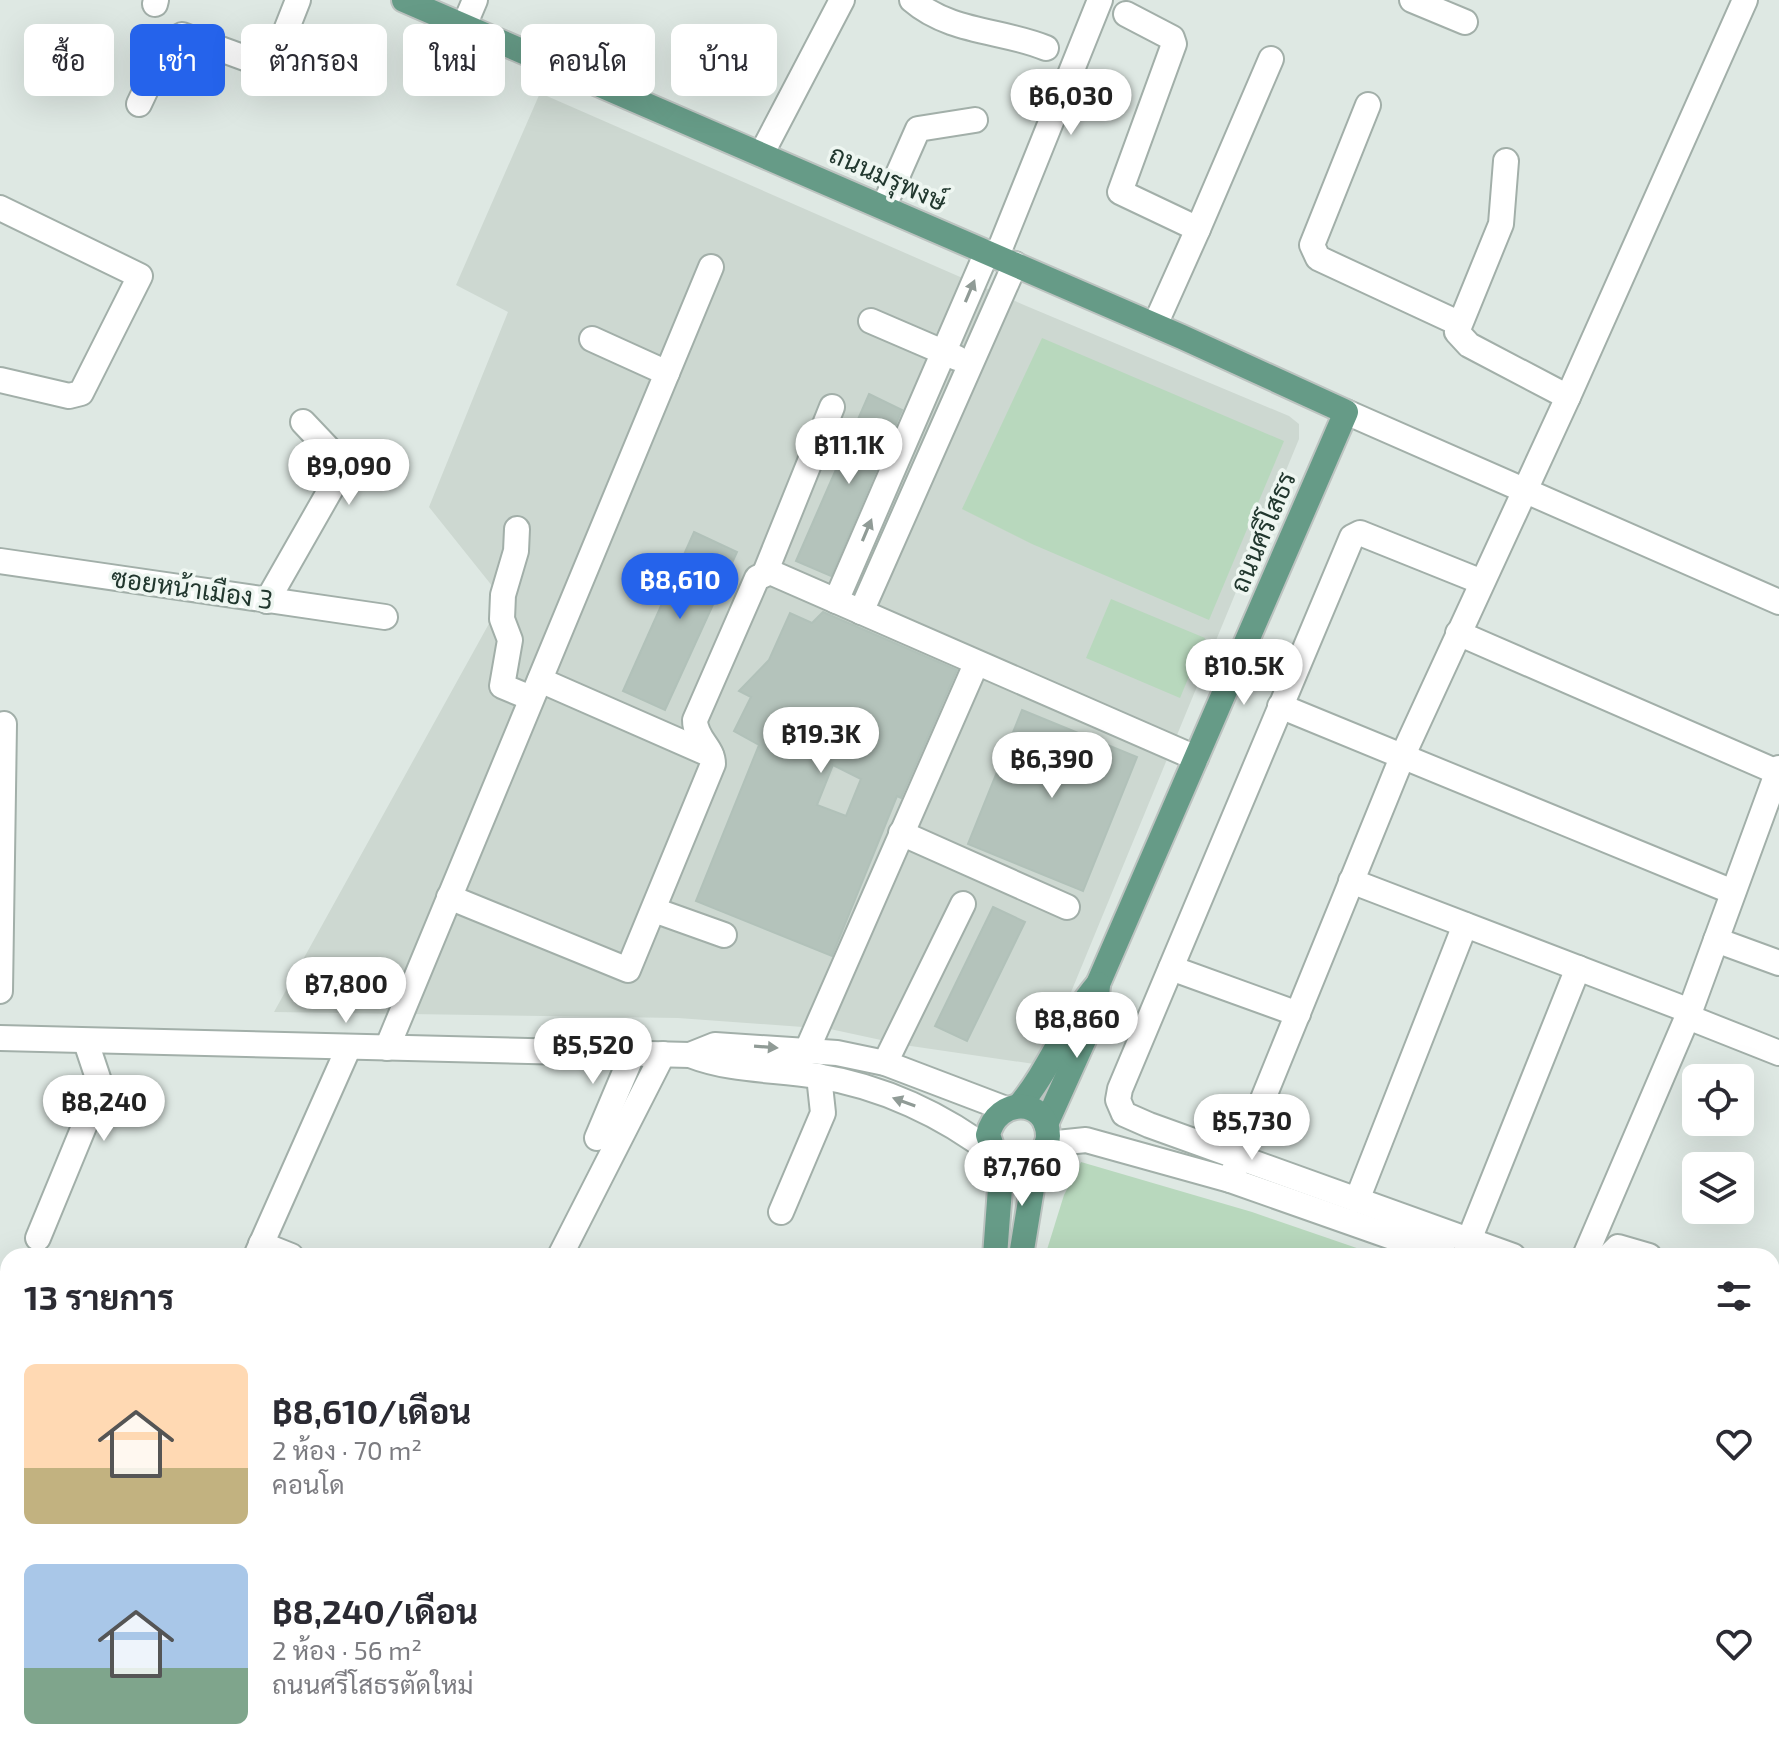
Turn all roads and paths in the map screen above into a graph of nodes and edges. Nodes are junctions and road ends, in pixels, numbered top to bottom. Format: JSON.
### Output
{"nodes":[{"id":1,"x":298,"y":0,"type":"edge"},
{"id":2,"x":404,"y":0,"type":"edge"},
{"id":3,"x":475,"y":0,"type":"edge"},
{"id":4,"x":842,"y":0,"type":"edge"},
{"id":5,"x":912,"y":0,"type":"edge"},
{"id":6,"x":1100,"y":0,"type":"edge"},
{"id":7,"x":1412,"y":0,"type":"edge"},
{"id":8,"x":1745,"y":0,"type":"edge"},
{"id":9,"x":1126,"y":14,"type":"dead end"},
{"id":10,"x":1465,"y":22,"type":"dead end"},
{"id":11,"x":459,"y":24,"type":"edge"},
{"id":12,"x":465,"y":24,"type":"edge"},
{"id":13,"x":505,"y":43,"type":"edge"},
{"id":14,"x":1046,"y":48,"type":"dead end"},
{"id":15,"x":1271,"y":59,"type":"dead end"},
{"id":16,"x":139,"y":104,"type":"dead end"},
{"id":17,"x":1368,"y":105,"type":"dead end"},
{"id":18,"x":975,"y":120,"type":"dead end"},
{"id":19,"x":762,"y":153,"type":"junction"},
{"id":20,"x":1506,"y":161,"type":"dead end"},
{"id":21,"x":884,"y":206,"type":"junction"},
{"id":22,"x":0,"y":208,"type":"edge"},
{"id":23,"x":1198,"y":229,"type":"junction"},
{"id":24,"x":1000,"y":257,"type":"junction"},
{"id":25,"x":711,"y":267,"type":"dead end"},
{"id":26,"x":871,"y":321,"type":"dead end"},
{"id":27,"x":1458,"y":323,"type":"junction"},
{"id":28,"x":1155,"y":325,"type":"junction"},
{"id":29,"x":592,"y":339,"type":"dead end"},
{"id":30,"x":944,"y":352,"type":"junction"},
{"id":31,"x":971,"y":364,"type":"junction"},
{"id":32,"x":667,"y":373,"type":"junction"},
{"id":33,"x":0,"y":380,"type":"edge"},
{"id":34,"x":1568,"y":397,"type":"junction"},
{"id":35,"x":832,"y":407,"type":"dead end"},
{"id":36,"x":1346,"y":412,"type":"junction"},
{"id":37,"x":303,"y":422,"type":"dead end"},
{"id":38,"x":1524,"y":490,"type":"junction"},
{"id":39,"x":517,"y":529,"type":"dead end"},
{"id":40,"x":0,"y":561,"type":"edge"},
{"id":41,"x":765,"y":573,"type":"junction"},
{"id":42,"x":1482,"y":582,"type":"junction"},
{"id":43,"x":267,"y":601,"type":"junction"},
{"id":44,"x":836,"y":601,"type":"junction"},
{"id":45,"x":1779,"y":601,"type":"edge"},
{"id":46,"x":861,"y":612,"type":"junction"},
{"id":47,"x":385,"y":617,"type":"dead end"},
{"id":48,"x":1458,"y":633,"type":"junction"},
{"id":49,"x":976,"y":664,"type":"junction"},
{"id":50,"x":535,"y":689,"type":"junction"},
{"id":51,"x":1280,"y":706,"type":"junction"},
{"id":52,"x":4,"y":724,"type":"dead end"},
{"id":53,"x":1403,"y":755,"type":"junction"},
{"id":54,"x":713,"y":756,"type":"junction"},
{"id":55,"x":1196,"y":758,"type":"junction"},
{"id":56,"x":1778,"y":770,"type":"edge"},
{"id":57,"x":1768,"y":832,"type":"edge"},
{"id":58,"x":901,"y":833,"type":"junction"},
{"id":59,"x":1,"y":867,"type":"edge"},
{"id":60,"x":1351,"y":881,"type":"junction"},
{"id":61,"x":1733,"y":892,"type":"junction"},
{"id":62,"x":449,"y":897,"type":"junction"},
{"id":63,"x":963,"y":904,"type":"dead end"},
{"id":64,"x":1067,"y":907,"type":"dead end"},
{"id":65,"x":654,"y":910,"type":"junction"},
{"id":66,"x":1465,"y":925,"type":"junction"},
{"id":67,"x":724,"y":935,"type":"dead end"},
{"id":68,"x":1716,"y":940,"type":"junction"},
{"id":69,"x":1779,"y":963,"type":"edge"},
{"id":70,"x":1171,"y":968,"type":"junction"},
{"id":71,"x":1578,"y":968,"type":"junction"},
{"id":72,"x":1098,"y":984,"type":"junction"},
{"id":73,"x":0,"y":991,"type":"edge"},
{"id":74,"x":1298,"y":1014,"type":"junction"},
{"id":75,"x":1689,"y":1014,"type":"junction"},
{"id":76,"x":0,"y":1038,"type":"edge"},
{"id":77,"x":86,"y":1042,"type":"junction"},
{"id":78,"x":387,"y":1048,"type":"junction"},
{"id":79,"x":348,"y":1049,"type":"junction"},
{"id":80,"x":807,"y":1050,"type":"junction"},
{"id":81,"x":633,"y":1053,"type":"junction"},
{"id":82,"x":1779,"y":1053,"type":"edge"},
{"id":83,"x":663,"y":1054,"type":"junction"},
{"id":84,"x":690,"y":1055,"type":"junction"},
{"id":85,"x":885,"y":1063,"type":"junction"},
{"id":86,"x":819,"y":1076,"type":"junction"},
{"id":87,"x":1012,"y":1107,"type":"junction"},
{"id":88,"x":597,"y":1138,"type":"dead end"},
{"id":89,"x":1043,"y":1142,"type":"junction"},
{"id":90,"x":999,"y":1158,"type":"junction"},
{"id":91,"x":1235,"y":1169,"type":"junction"},
{"id":92,"x":1357,"y":1200,"type":"junction"},
{"id":93,"x":781,"y":1212,"type":"dead end"},
{"id":94,"x":38,"y":1238,"type":"dead end"},
{"id":95,"x":1469,"y":1240,"type":"junction"},
{"id":96,"x":259,"y":1248,"type":"edge"},
{"id":97,"x":564,"y":1248,"type":"edge"},
{"id":98,"x":995,"y":1248,"type":"edge"},
{"id":99,"x":1023,"y":1248,"type":"edge"},
{"id":100,"x":1427,"y":1248,"type":"edge"},
{"id":101,"x":1491,"y":1248,"type":"edge"},
{"id":102,"x":1588,"y":1248,"type":"edge"}],
"edges":[{"from":1,"to":16,"type":"street"},
{"from":2,"to":11,"type":"main road","name":"ถนนมรุพงษ์"},
{"from":3,"to":12,"type":"street"},
{"from":4,"to":19,"type":"street"},
{"from":5,"to":14,"type":"street"},
{"from":6,"to":24,"type":"street"},
{"from":7,"to":10,"type":"street"},
{"from":8,"to":34,"type":"street"},
{"from":9,"to":23,"type":"street"},
{"from":13,"to":19,"type":"main road","name":"ถนนมรุพงษ์"},
{"from":15,"to":23,"type":"street"},
{"from":17,"to":27,"type":"street"},
{"from":18,"to":21,"type":"street"},
{"from":19,"to":21,"type":"main road","name":"ถนนมรุพงษ์"},
{"from":20,"to":27,"type":"street"},
{"from":21,"to":24,"type":"main road","name":"ถนนมรุพงษ์"},
{"from":22,"to":33,"type":"street"},
{"from":23,"to":28,"type":"street"},
{"from":24,"to":28,"type":"main road","name":"ถนนมรุพงษ์"},
{"from":30,"to":24,"type":"street","one_way":true},
{"from":24,"to":31,"type":"street"},
{"from":25,"to":32,"type":"street"},
{"from":26,"to":30,"type":"street"},
{"from":27,"to":34,"type":"street"},
{"from":28,"to":36,"type":"main road","name":"ถนนมรุพงษ์"},
{"from":29,"to":32,"type":"street"},
{"from":30,"to":31,"type":"street"},
{"from":44,"to":30,"type":"street","one_way":true},
{"from":31,"to":46,"type":"street"},
{"from":32,"to":50,"type":"street"},
{"from":34,"to":38,"type":"street"},
{"from":35,"to":41,"type":"street"},
{"from":36,"to":38,"type":"street"},
{"from":36,"to":55,"type":"main road","name":"ถนนศรีโสธร"},
{"from":37,"to":43,"type":"street"},
{"from":38,"to":42,"type":"street"},
{"from":38,"to":45,"type":"street"},
{"from":39,"to":50,"type":"street"},
{"from":40,"to":43,"type":"street","name":"ซอยหน้าเมือง 3"},
{"from":41,"to":44,"type":"street"},
{"from":41,"to":54,"type":"street"},
{"from":42,"to":48,"type":"street"},
{"from":42,"to":51,"type":"street"},
{"from":43,"to":47,"type":"street","name":"ซอยหน้าเมือง 3"},
{"from":44,"to":46,"type":"street"},
{"from":46,"to":49,"type":"street"},
{"from":48,"to":53,"type":"street"},
{"from":48,"to":56,"type":"street"},
{"from":49,"to":55,"type":"street"},
{"from":49,"to":58,"type":"street"},
{"from":50,"to":54,"type":"street"},
{"from":50,"to":62,"type":"street"},
{"from":51,"to":53,"type":"street"},
{"from":51,"to":70,"type":"street"},
{"from":52,"to":59,"type":"street"},
{"from":53,"to":60,"type":"street"},
{"from":53,"to":61,"type":"street"},
{"from":54,"to":65,"type":"street"},
{"from":55,"to":72,"type":"main road","name":"ถนนศรีโสธร"},
{"from":56,"to":57,"type":"street"},
{"from":57,"to":61,"type":"street"},
{"from":58,"to":64,"type":"street"},
{"from":58,"to":80,"type":"street"},
{"from":59,"to":73,"type":"street"},
{"from":60,"to":66,"type":"street"},
{"from":60,"to":74,"type":"street"},
{"from":61,"to":68,"type":"street"},
{"from":62,"to":65,"type":"street"},
{"from":62,"to":78,"type":"street"},
{"from":63,"to":85,"type":"street"},
{"from":65,"to":67,"type":"street"},
{"from":66,"to":71,"type":"street"},
{"from":66,"to":92,"type":"street"},
{"from":68,"to":69,"type":"street"},
{"from":68,"to":75,"type":"street"},
{"from":70,"to":74,"type":"street"},
{"from":70,"to":91,"type":"street"},
{"from":71,"to":75,"type":"street"},
{"from":71,"to":95,"type":"street"},
{"from":72,"to":87,"type":"main road","name":"ถนนศรีโสธร"},
{"from":72,"to":89,"type":"main road","name":"ถนนศรีโสธร"},
{"from":74,"to":91,"type":"street"},
{"from":75,"to":82,"type":"street"},
{"from":75,"to":102,"type":"street"},
{"from":76,"to":77,"type":"street"},
{"from":77,"to":79,"type":"street"},
{"from":77,"to":94,"type":"street"},
{"from":78,"to":79,"type":"street"},
{"from":78,"to":81,"type":"street"},
{"from":79,"to":96,"type":"street"},
{"from":84,"to":80,"type":"street","one_way":true},
{"from":80,"to":85,"type":"street"},
{"from":81,"to":83,"type":"street"},
{"from":81,"to":88,"type":"street"},
{"from":83,"to":84,"type":"street"},
{"from":83,"to":97,"type":"street"},
{"from":84,"to":86,"type":"street"},
{"from":85,"to":87,"type":"street"},
{"from":90,"to":86,"type":"street","one_way":true},
{"from":86,"to":93,"type":"street"},
{"from":87,"to":89,"type":"main road"},
{"from":87,"to":90,"type":"main road"},
{"from":89,"to":90,"type":"main road"},
{"from":89,"to":91,"type":"street"},
{"from":89,"to":99,"type":"main road","name":"ถนนศรีโสธร"},
{"from":90,"to":98,"type":"main road"},
{"from":91,"to":92,"type":"street"},
{"from":91,"to":100,"type":"street"},
{"from":92,"to":95,"type":"street"},
{"from":95,"to":101,"type":"street"}]}
